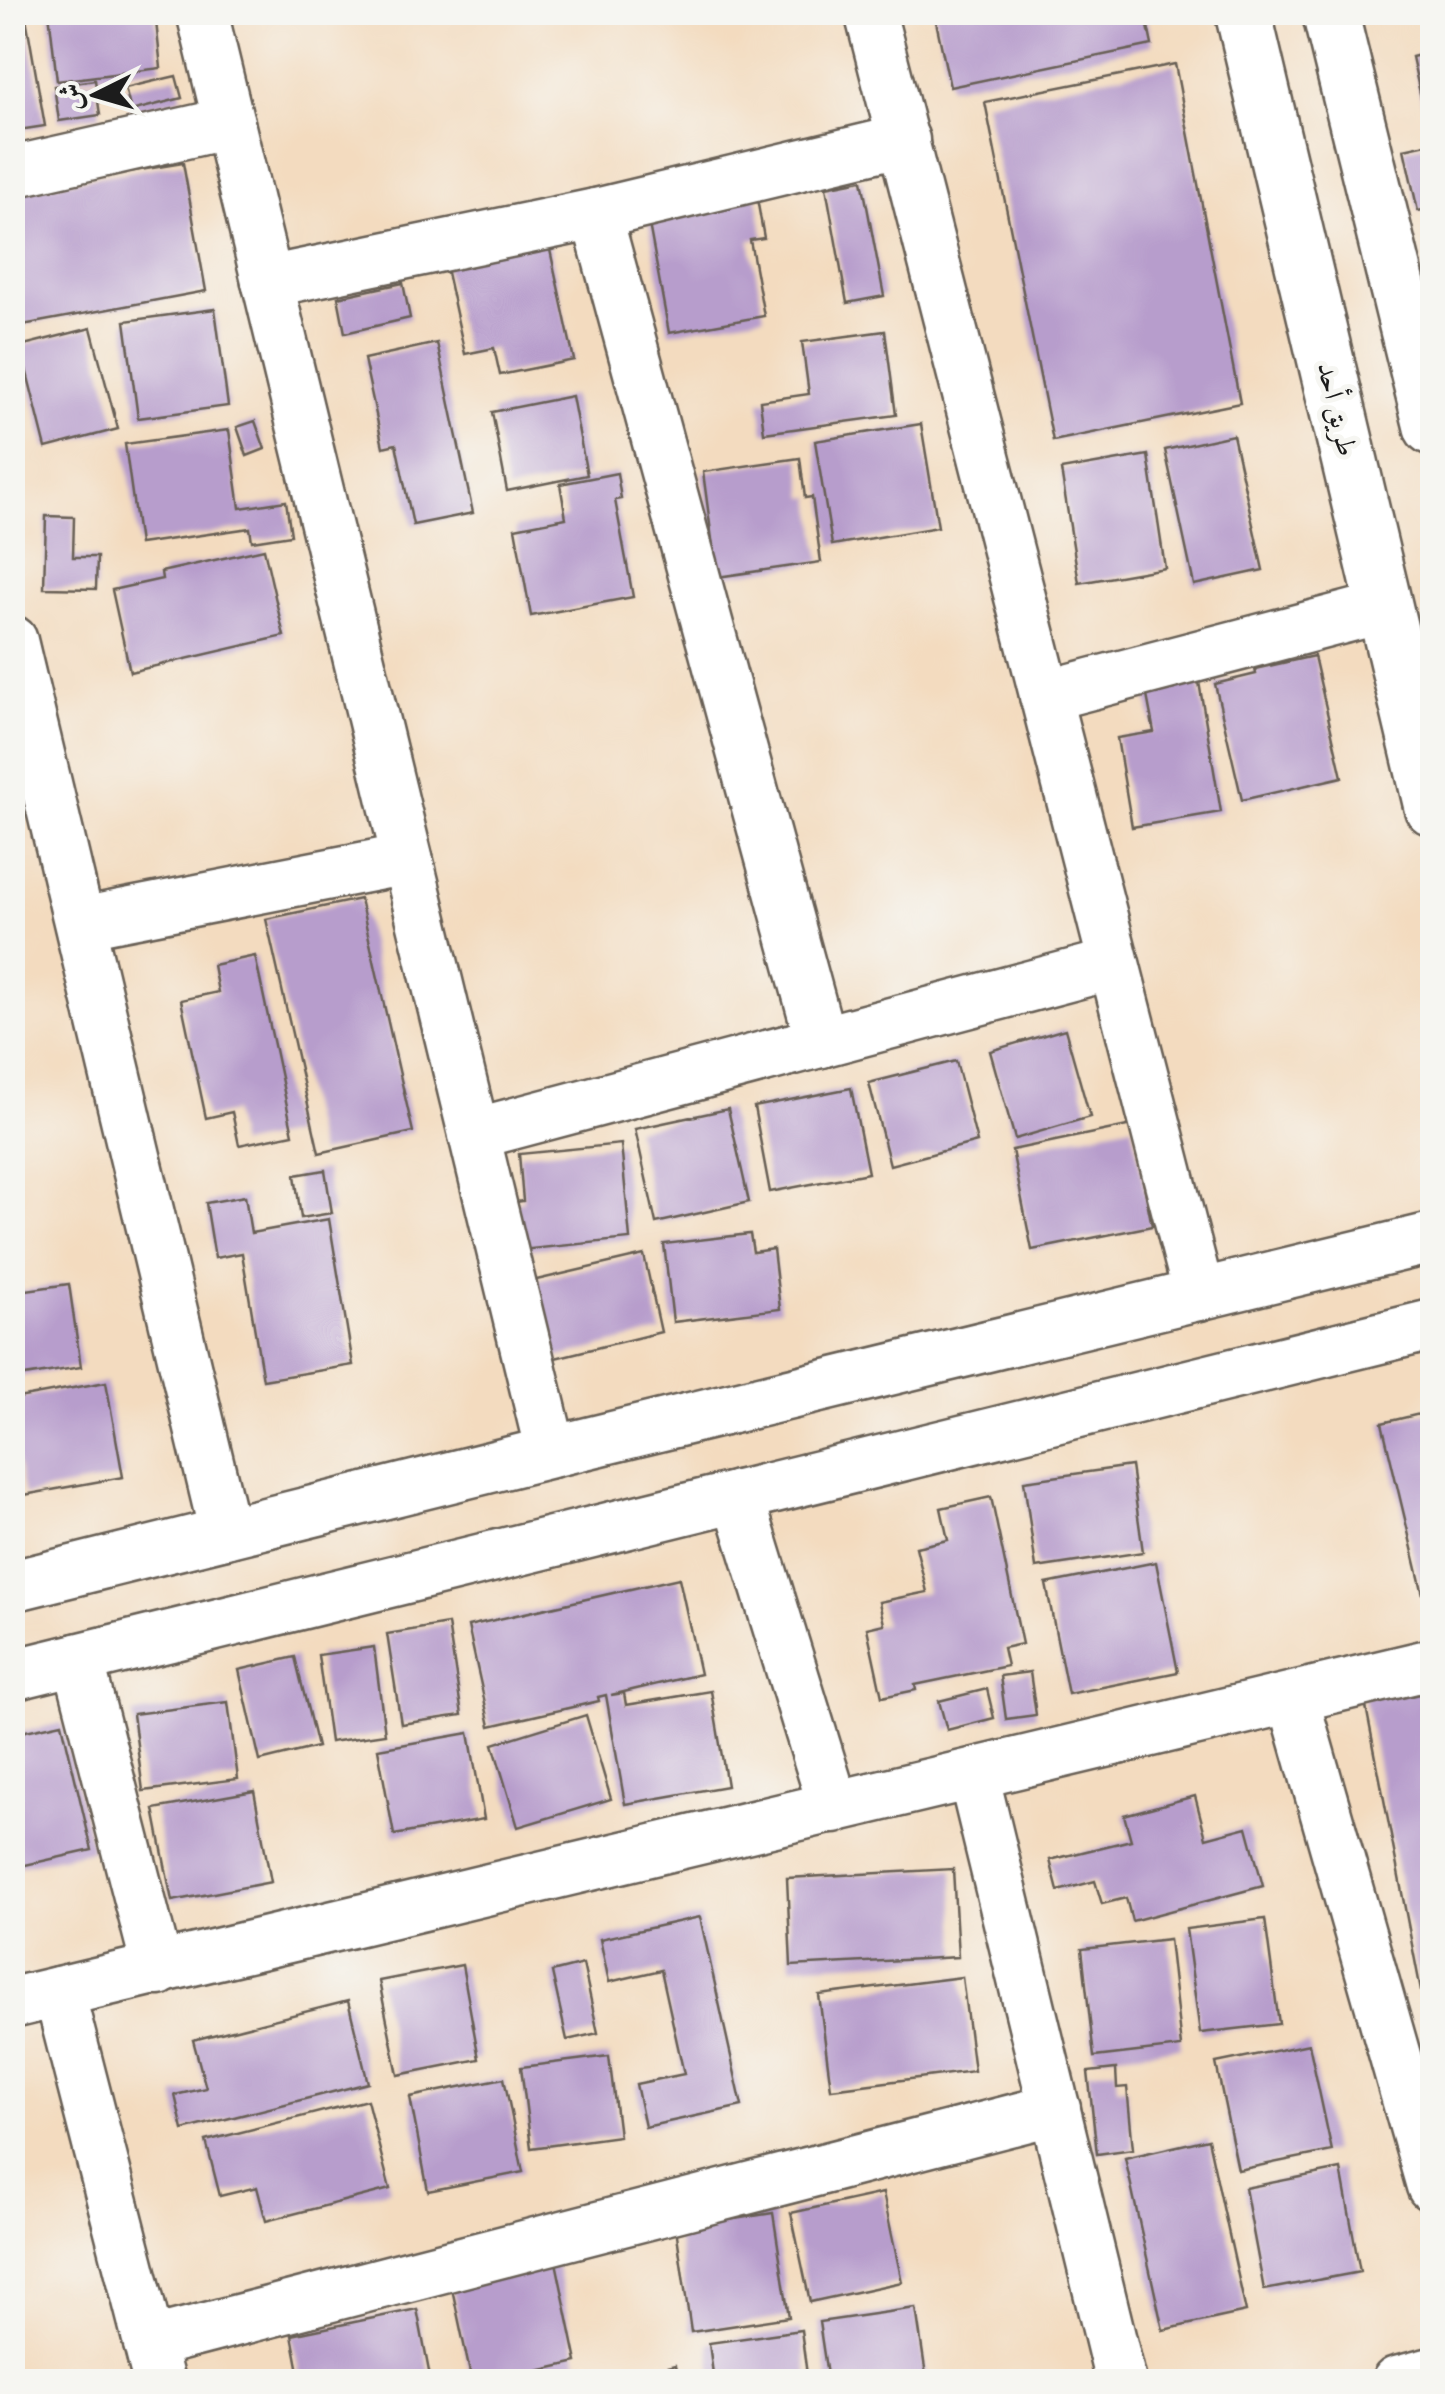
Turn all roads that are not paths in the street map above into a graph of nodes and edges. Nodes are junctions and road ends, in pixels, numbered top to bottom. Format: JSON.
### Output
{"nodes":[{"id":1,"x":202,"y":12,"type":"edge"},
{"id":2,"x":870,"y":12,"type":"edge"},
{"id":3,"x":1243,"y":12,"type":"edge"},
{"id":4,"x":1330,"y":12,"type":"edge"},
{"id":5,"x":229,"y":123,"type":"junction"},
{"id":6,"x":904,"y":140,"type":"junction"},
{"id":7,"x":12,"y":172,"type":"edge"},
{"id":8,"x":596,"y":214,"type":"junction"},
{"id":9,"x":267,"y":282,"type":"junction"},
{"id":10,"x":1432,"y":427,"type":"edge"},
{"id":11,"x":1385,"y":607,"type":"junction"},
{"id":12,"x":12,"y":641,"type":"edge"},
{"id":13,"x":1045,"y":696,"type":"junction"},
{"id":14,"x":1432,"y":806,"type":"edge"},
{"id":15,"x":407,"y":859,"type":"junction"},
{"id":16,"x":80,"y":923,"type":"junction"},
{"id":17,"x":1113,"y":964,"type":"junction"},
{"id":18,"x":820,"y":1042,"type":"junction"},
{"id":19,"x":474,"y":1134,"type":"junction"},
{"id":20,"x":1432,"y":1238,"type":"edge"},
{"id":21,"x":1199,"y":1295,"type":"junction"},
{"id":22,"x":1432,"y":1325,"type":"edge"},
{"id":23,"x":551,"y":1452,"type":"junction"},
{"id":24,"x":738,"y":1496,"type":"junction"},
{"id":25,"x":224,"y":1534,"type":"junction"},
{"id":26,"x":12,"y":1586,"type":"edge"},
{"id":27,"x":78,"y":1659,"type":"junction"},
{"id":28,"x":1432,"y":1664,"type":"edge"},
{"id":29,"x":12,"y":1675,"type":"edge"},
{"id":30,"x":1292,"y":1698,"type":"junction"},
{"id":31,"x":974,"y":1774,"type":"junction"},
{"id":32,"x":834,"y":1808,"type":"junction"},
{"id":33,"x":158,"y":1970,"type":"junction"},
{"id":34,"x":36,"y":1998,"type":"edge"},
{"id":35,"x":1054,"y":2108,"type":"junction"},
{"id":36,"x":1432,"y":2186,"type":"edge"},
{"id":37,"x":154,"y":2362,"type":"edge"},
{"id":38,"x":1432,"y":2373,"type":"edge"},
{"id":39,"x":1120,"y":2382,"type":"edge"},
{"id":40,"x":1397,"y":2382,"type":"edge"}],
"edges":[{"from":1,"to":5,"type":"street"},
{"from":2,"to":6,"type":"street"},
{"from":3,"to":11,"type":"main road","name":"طريق أحد"},
{"from":4,"to":10,"type":"main road"},
{"from":5,"to":7,"type":"street"},
{"from":5,"to":9,"type":"street"},
{"from":6,"to":8,"type":"street"},
{"from":6,"to":13,"type":"street"},
{"from":8,"to":9,"type":"street"},
{"from":8,"to":18,"type":"street"},
{"from":9,"to":15,"type":"street"},
{"from":11,"to":13,"type":"street"},
{"from":11,"to":14,"type":"main road","name":"طريق أحد"},
{"from":12,"to":16,"type":"street"},
{"from":13,"to":17,"type":"street"},
{"from":15,"to":16,"type":"street"},
{"from":15,"to":19,"type":"street"},
{"from":16,"to":25,"type":"street"},
{"from":17,"to":18,"type":"street"},
{"from":17,"to":21,"type":"street"},
{"from":18,"to":19,"type":"street"},
{"from":19,"to":23,"type":"street"},
{"from":20,"to":21,"type":"street"},
{"from":21,"to":23,"type":"street"},
{"from":22,"to":24,"type":"street"},
{"from":23,"to":25,"type":"street"},
{"from":24,"to":27,"type":"street"},
{"from":24,"to":32,"type":"street"},
{"from":25,"to":26,"type":"street"},
{"from":27,"to":29,"type":"street"},
{"from":27,"to":33,"type":"street"},
{"from":28,"to":30,"type":"street"},
{"from":30,"to":31,"type":"street"},
{"from":30,"to":36,"type":"street"},
{"from":31,"to":32,"type":"street"},
{"from":31,"to":35,"type":"street"},
{"from":32,"to":33,"type":"street"},
{"from":33,"to":34,"type":"street"},
{"from":34,"to":37,"type":"street"},
{"from":35,"to":37,"type":"street"},
{"from":35,"to":39,"type":"street"},
{"from":38,"to":40,"type":"street"}]}
